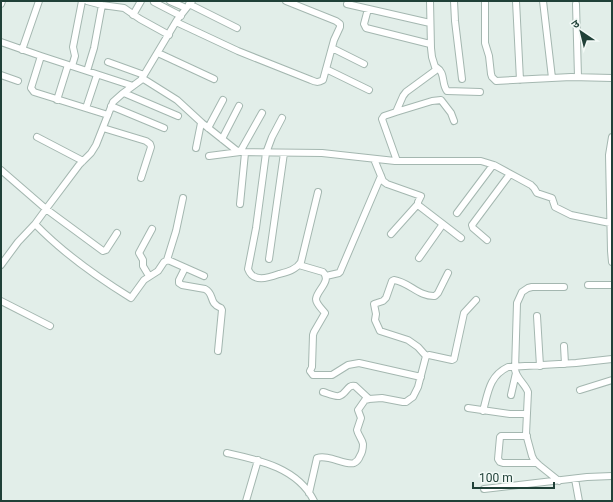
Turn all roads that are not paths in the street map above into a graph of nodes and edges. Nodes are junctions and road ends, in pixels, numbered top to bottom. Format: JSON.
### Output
{"nodes":[{"id":1,"x":2,"y":1,"type":"edge"},
{"id":2,"x":39,"y":1,"type":"edge"},
{"id":3,"x":82,"y":1,"type":"edge"},
{"id":4,"x":87,"y":1,"type":"edge"},
{"id":5,"x":141,"y":1,"type":"edge"},
{"id":6,"x":170,"y":1,"type":"edge"},
{"id":7,"x":286,"y":1,"type":"edge"},
{"id":8,"x":430,"y":1,"type":"edge"},
{"id":9,"x":454,"y":1,"type":"edge"},
{"id":10,"x":485,"y":1,"type":"edge"},
{"id":11,"x":516,"y":1,"type":"edge"},
{"id":12,"x":543,"y":1,"type":"edge"},
{"id":13,"x":154,"y":2,"type":"edge"},
{"id":14,"x":1,"y":4,"type":"edge"},
{"id":15,"x":106,"y":4,"type":"edge"},
{"id":16,"x":347,"y":4,"type":"dead end"},
{"id":17,"x":576,"y":4,"type":"dead end"},
{"id":18,"x":189,"y":5,"type":"edge"},
{"id":19,"x":368,"y":9,"type":"junction"},
{"id":20,"x":133,"y":15,"type":"junction"},
{"id":21,"x":181,"y":16,"type":"junction"},
{"id":22,"x":176,"y":22,"type":"junction"},
{"id":23,"x":430,"y":23,"type":"junction"},
{"id":24,"x":237,"y":28,"type":"dead end"},
{"id":25,"x":169,"y":35,"type":"junction"},
{"id":26,"x":1,"y":42,"type":"edge"},
{"id":27,"x":430,"y":44,"type":"junction"},
{"id":28,"x":332,"y":48,"type":"junction"},
{"id":29,"x":22,"y":50,"type":"junction"},
{"id":30,"x":158,"y":53,"type":"junction"},
{"id":31,"x":41,"y":56,"type":"junction"},
{"id":32,"x":108,"y":62,"type":"dead end"},
{"id":33,"x":364,"y":64,"type":"dead end"},
{"id":34,"x":70,"y":66,"type":"junction"},
{"id":35,"x":436,"y":67,"type":"junction"},
{"id":36,"x":326,"y":69,"type":"junction"},
{"id":37,"x":87,"y":71,"type":"junction"},
{"id":38,"x":1,"y":75,"type":"edge"},
{"id":39,"x":97,"y":75,"type":"junction"},
{"id":40,"x":143,"y":76,"type":"junction"},
{"id":41,"x":578,"y":77,"type":"junction"},
{"id":42,"x":552,"y":78,"type":"junction"},
{"id":43,"x":612,"y":78,"type":"edge"},
{"id":44,"x":462,"y":79,"type":"dead end"},
{"id":45,"x":214,"y":80,"type":"dead end"},
{"id":46,"x":520,"y":80,"type":"junction"},
{"id":47,"x":18,"y":81,"type":"dead end"},
{"id":48,"x":133,"y":86,"type":"junction"},
{"id":49,"x":368,"y":90,"type":"dead end"},
{"id":50,"x":480,"y":92,"type":"dead end"},
{"id":51,"x":124,"y":93,"type":"junction"},
{"id":52,"x":57,"y":100,"type":"junction"},
{"id":53,"x":222,"y":100,"type":"dead end"},
{"id":54,"x":111,"y":106,"type":"junction"},
{"id":55,"x":239,"y":106,"type":"dead end"},
{"id":56,"x":86,"y":108,"type":"junction"},
{"id":57,"x":262,"y":112,"type":"dead end"},
{"id":58,"x":396,"y":112,"type":"junction"},
{"id":59,"x":108,"y":115,"type":"junction"},
{"id":60,"x":178,"y":116,"type":"dead end"},
{"id":61,"x":282,"y":118,"type":"dead end"},
{"id":62,"x":454,"y":121,"type":"dead end"},
{"id":63,"x":201,"y":123,"type":"junction"},
{"id":64,"x":103,"y":128,"type":"junction"},
{"id":65,"x":164,"y":128,"type":"dead end"},
{"id":66,"x":208,"y":128,"type":"junction"},
{"id":67,"x":612,"y":137,"type":"edge"},
{"id":68,"x":37,"y":138,"type":"dead end"},
{"id":69,"x":222,"y":139,"type":"junction"},
{"id":70,"x":196,"y":148,"type":"dead end"},
{"id":71,"x":242,"y":152,"type":"junction"},
{"id":72,"x":266,"y":153,"type":"junction"},
{"id":73,"x":284,"y":153,"type":"junction"},
{"id":74,"x":209,"y":156,"type":"dead end"},
{"id":75,"x":374,"y":159,"type":"junction"},
{"id":76,"x":83,"y":161,"type":"junction"},
{"id":77,"x":397,"y":161,"type":"junction"},
{"id":78,"x":493,"y":165,"type":"junction"},
{"id":79,"x":1,"y":170,"type":"edge"},
{"id":80,"x":510,"y":174,"type":"junction"},
{"id":81,"x":381,"y":176,"type":"junction"},
{"id":82,"x":141,"y":178,"type":"dead end"},
{"id":83,"x":318,"y":192,"type":"dead end"},
{"id":84,"x":183,"y":198,"type":"dead end"},
{"id":85,"x":240,"y":204,"type":"dead end"},
{"id":86,"x":417,"y":204,"type":"junction"},
{"id":87,"x":46,"y":209,"type":"junction"},
{"id":88,"x":457,"y":212,"type":"dead end"},
{"id":89,"x":611,"y":212,"type":"edge"},
{"id":90,"x":610,"y":223,"type":"junction"},
{"id":91,"x":35,"y":224,"type":"junction"},
{"id":92,"x":443,"y":224,"type":"junction"},
{"id":93,"x":152,"y":229,"type":"dead end"},
{"id":94,"x":117,"y":233,"type":"dead end"},
{"id":95,"x":390,"y":234,"type":"dead end"},
{"id":96,"x":462,"y":238,"type":"dead end"},
{"id":97,"x":487,"y":240,"type":"dead end"},
{"id":98,"x":419,"y":258,"type":"dead end"},
{"id":99,"x":269,"y":259,"type":"dead end"},
{"id":100,"x":167,"y":260,"type":"junction"},
{"id":101,"x":612,"y":262,"type":"edge"},
{"id":102,"x":1,"y":265,"type":"edge"},
{"id":103,"x":299,"y":265,"type":"junction"},
{"id":104,"x":185,"y":268,"type":"junction"},
{"id":105,"x":448,"y":273,"type":"dead end"},
{"id":106,"x":149,"y":276,"type":"junction"},
{"id":107,"x":204,"y":276,"type":"dead end"},
{"id":108,"x":326,"y":276,"type":"junction"},
{"id":109,"x":588,"y":285,"type":"dead end"},
{"id":110,"x":612,"y":285,"type":"edge"},
{"id":111,"x":564,"y":287,"type":"dead end"},
{"id":112,"x":476,"y":300,"type":"dead end"},
{"id":113,"x":1,"y":301,"type":"edge"},
{"id":114,"x":537,"y":316,"type":"dead end"},
{"id":115,"x":50,"y":326,"type":"dead end"},
{"id":116,"x":564,"y":346,"type":"dead end"},
{"id":117,"x":218,"y":351,"type":"dead end"},
{"id":118,"x":426,"y":356,"type":"junction"},
{"id":119,"x":612,"y":359,"type":"edge"},
{"id":120,"x":565,"y":364,"type":"junction"},
{"id":121,"x":515,"y":366,"type":"junction"},
{"id":122,"x":540,"y":366,"type":"junction"},
{"id":123,"x":516,"y":374,"type":"junction"},
{"id":124,"x":421,"y":377,"type":"junction"},
{"id":125,"x":612,"y":380,"type":"edge"},
{"id":126,"x":580,"y":390,"type":"dead end"},
{"id":127,"x":323,"y":392,"type":"dead end"},
{"id":128,"x":511,"y":395,"type":"dead end"},
{"id":129,"x":369,"y":399,"type":"junction"},
{"id":130,"x":468,"y":408,"type":"dead end"},
{"id":131,"x":483,"y":410,"type":"junction"},
{"id":132,"x":527,"y":414,"type":"junction"},
{"id":133,"x":527,"y":436,"type":"junction"},
{"id":134,"x":227,"y":453,"type":"dead end"},
{"id":135,"x":258,"y":460,"type":"junction"},
{"id":136,"x":536,"y":463,"type":"junction"},
{"id":137,"x":612,"y":476,"type":"edge"},
{"id":138,"x":576,"y":479,"type":"junction"},
{"id":139,"x":559,"y":481,"type":"junction"},
{"id":140,"x":484,"y":489,"type":"dead end"},
{"id":141,"x":309,"y":493,"type":"junction"},
{"id":142,"x":246,"y":501,"type":"edge"},
{"id":143,"x":314,"y":501,"type":"edge"},
{"id":144,"x":579,"y":501,"type":"edge"}],
"edges":[{"from":1,"to":14,"type":"street"},
{"from":2,"to":29,"type":"street"},
{"from":3,"to":34,"type":"street"},
{"from":4,"to":15,"type":"street"},
{"from":5,"to":20,"type":"street"},
{"from":6,"to":18,"type":"street"},
{"from":7,"to":28,"type":"street"},
{"from":8,"to":23,"type":"street"},
{"from":9,"to":44,"type":"street"},
{"from":10,"to":46,"type":"street"},
{"from":11,"to":46,"type":"street"},
{"from":12,"to":42,"type":"street"},
{"from":13,"to":21,"type":"street"},
{"from":15,"to":20,"type":"street"},
{"from":15,"to":37,"type":"street"},
{"from":16,"to":19,"type":"street"},
{"from":17,"to":41,"type":"street"},
{"from":18,"to":21,"type":"street"},
{"from":18,"to":24,"type":"street"},
{"from":19,"to":23,"type":"street"},
{"from":19,"to":27,"type":"street"},
{"from":20,"to":25,"type":"street"},
{"from":21,"to":22,"type":"street"},
{"from":22,"to":25,"type":"street"},
{"from":22,"to":36,"type":"street"},
{"from":23,"to":27,"type":"street"},
{"from":25,"to":30,"type":"street"},
{"from":26,"to":29,"type":"street"},
{"from":27,"to":35,"type":"street"},
{"from":28,"to":33,"type":"street"},
{"from":28,"to":36,"type":"street"},
{"from":29,"to":31,"type":"street"},
{"from":30,"to":40,"type":"street"},
{"from":30,"to":45,"type":"street"},
{"from":31,"to":34,"type":"street"},
{"from":31,"to":52,"type":"street"},
{"from":32,"to":40,"type":"street"},
{"from":34,"to":37,"type":"street"},
{"from":34,"to":52,"type":"street"},
{"from":35,"to":50,"type":"street"},
{"from":35,"to":58,"type":"street"},
{"from":36,"to":49,"type":"street"},
{"from":37,"to":39,"type":"street"},
{"from":38,"to":47,"type":"street"},
{"from":39,"to":48,"type":"street"},
{"from":39,"to":56,"type":"street"},
{"from":40,"to":48,"type":"street"},
{"from":40,"to":63,"type":"street"},
{"from":41,"to":42,"type":"street"},
{"from":41,"to":43,"type":"street"},
{"from":42,"to":46,"type":"street"},
{"from":48,"to":51,"type":"street"},
{"from":51,"to":54,"type":"street"},
{"from":51,"to":60,"type":"street"},
{"from":52,"to":56,"type":"street"},
{"from":53,"to":66,"type":"street"},
{"from":54,"to":59,"type":"street"},
{"from":54,"to":65,"type":"street"},
{"from":55,"to":69,"type":"street"},
{"from":56,"to":59,"type":"street"},
{"from":57,"to":71,"type":"street"},
{"from":58,"to":62,"type":"street"},
{"from":58,"to":77,"type":"street"},
{"from":59,"to":64,"type":"street"},
{"from":61,"to":72,"type":"street"},
{"from":63,"to":66,"type":"street"},
{"from":63,"to":70,"type":"street"},
{"from":64,"to":76,"type":"street"},
{"from":64,"to":82,"type":"street"},
{"from":66,"to":69,"type":"street"},
{"from":67,"to":89,"type":"street"},
{"from":68,"to":76,"type":"street"},
{"from":69,"to":71,"type":"street"},
{"from":71,"to":72,"type":"street"},
{"from":71,"to":74,"type":"street"},
{"from":71,"to":85,"type":"street"},
{"from":72,"to":73,"type":"street"},
{"from":72,"to":103,"type":"street"},
{"from":73,"to":75,"type":"street"},
{"from":73,"to":99,"type":"street"},
{"from":75,"to":77,"type":"street"},
{"from":75,"to":81,"type":"street"},
{"from":76,"to":87,"type":"street"},
{"from":77,"to":78,"type":"street"},
{"from":78,"to":80,"type":"street"},
{"from":78,"to":88,"type":"street"},
{"from":79,"to":87,"type":"street"},
{"from":80,"to":90,"type":"street"},
{"from":80,"to":97,"type":"street"},
{"from":81,"to":86,"type":"street"},
{"from":81,"to":108,"type":"street"},
{"from":83,"to":103,"type":"street"},
{"from":84,"to":100,"type":"street"},
{"from":86,"to":92,"type":"street"},
{"from":86,"to":95,"type":"street"},
{"from":87,"to":91,"type":"street"},
{"from":87,"to":94,"type":"street"},
{"from":89,"to":90,"type":"street"},
{"from":90,"to":101,"type":"street"},
{"from":91,"to":102,"type":"street"},
{"from":91,"to":106,"type":"street"},
{"from":92,"to":96,"type":"street"},
{"from":92,"to":98,"type":"street"},
{"from":93,"to":106,"type":"street"},
{"from":100,"to":104,"type":"street"},
{"from":100,"to":106,"type":"street"},
{"from":103,"to":108,"type":"street"},
{"from":104,"to":107,"type":"street"},
{"from":104,"to":117,"type":"street"},
{"from":105,"to":118,"type":"street"},
{"from":108,"to":124,"type":"street"},
{"from":109,"to":110,"type":"street"},
{"from":111,"to":121,"type":"street"},
{"from":112,"to":118,"type":"street"},
{"from":113,"to":115,"type":"street"},
{"from":114,"to":122,"type":"street"},
{"from":116,"to":120,"type":"street"},
{"from":118,"to":124,"type":"street"},
{"from":119,"to":120,"type":"street"},
{"from":120,"to":122,"type":"street"},
{"from":121,"to":122,"type":"street"},
{"from":121,"to":123,"type":"street"},
{"from":121,"to":131,"type":"street"},
{"from":123,"to":128,"type":"street"},
{"from":123,"to":132,"type":"street"},
{"from":124,"to":129,"type":"street"},
{"from":125,"to":126,"type":"street"},
{"from":127,"to":129,"type":"street"},
{"from":129,"to":141,"type":"street"},
{"from":130,"to":131,"type":"street"},
{"from":131,"to":132,"type":"street"},
{"from":132,"to":133,"type":"street"},
{"from":133,"to":136,"type":"street"},
{"from":133,"to":136,"type":"street"},
{"from":134,"to":135,"type":"street"},
{"from":135,"to":141,"type":"street"},
{"from":135,"to":142,"type":"street"},
{"from":136,"to":139,"type":"street"},
{"from":137,"to":138,"type":"street"},
{"from":138,"to":139,"type":"street"},
{"from":138,"to":144,"type":"street"},
{"from":139,"to":140,"type":"street"},
{"from":141,"to":143,"type":"street"}]}
